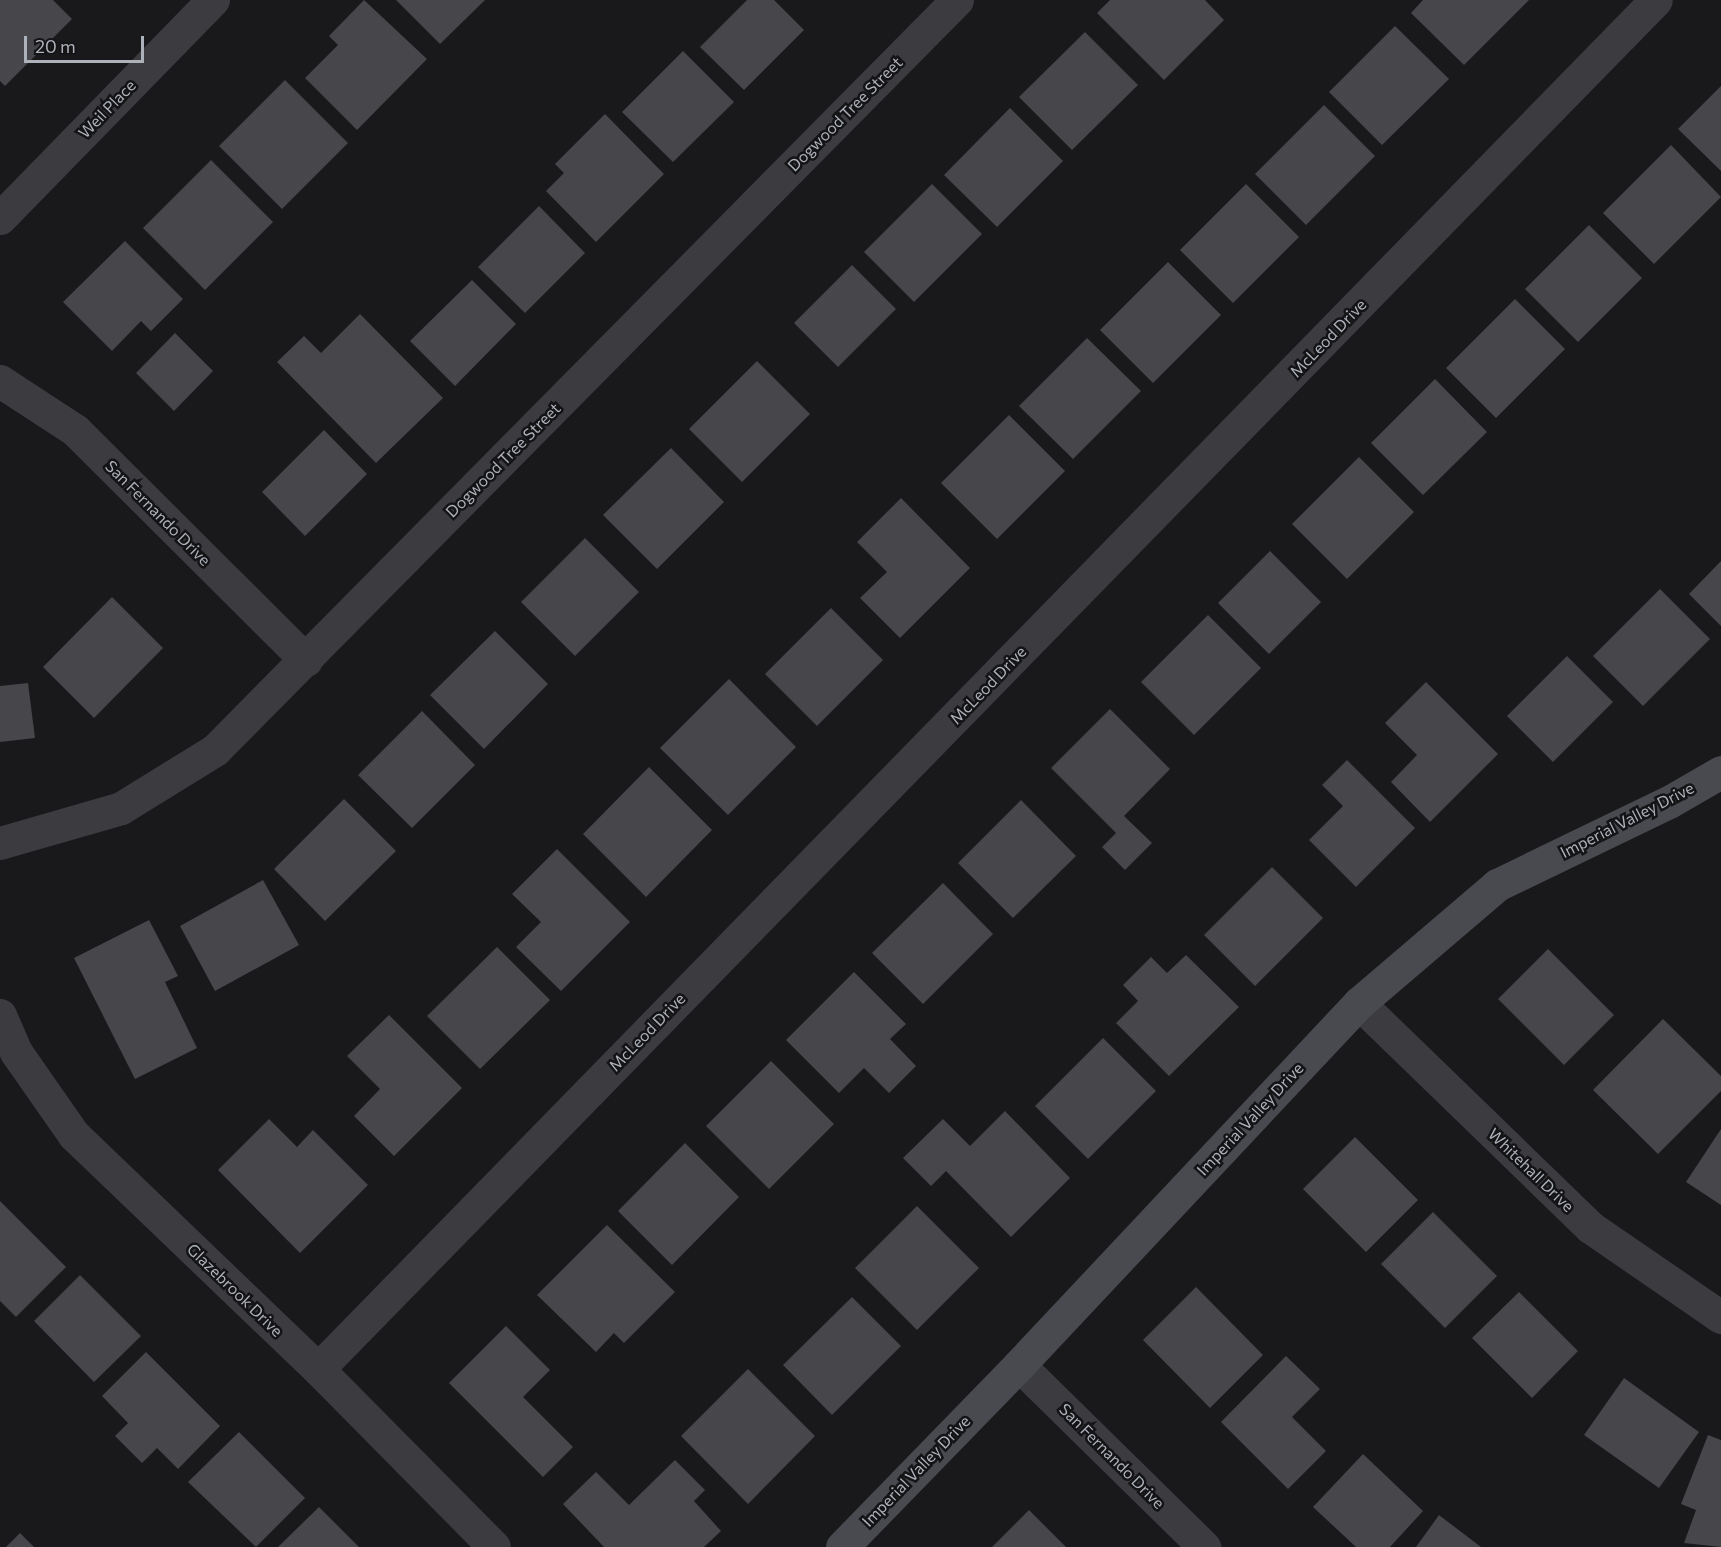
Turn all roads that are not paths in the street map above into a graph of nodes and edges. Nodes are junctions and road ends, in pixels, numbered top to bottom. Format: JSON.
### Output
{"nodes":[{"id":1,"x":213,"y":0,"type":"edge"},
{"id":2,"x":957,"y":0,"type":"edge"},
{"id":3,"x":1656,"y":0,"type":"edge"},
{"id":4,"x":0,"y":218,"type":"edge"},
{"id":5,"x":0,"y":381,"type":"edge"},
{"id":6,"x":306,"y":660,"type":"junction"},
{"id":7,"x":1721,"y":772,"type":"edge"},
{"id":8,"x":0,"y":843,"type":"edge"},
{"id":9,"x":1359,"y":1003,"type":"junction"},
{"id":10,"x":0,"y":1015,"type":"edge"},
{"id":11,"x":1721,"y":1317,"type":"edge"},
{"id":12,"x":1019,"y":1365,"type":"junction"},
{"id":13,"x":318,"y":1369,"type":"junction"},
{"id":14,"x":494,"y":1547,"type":"edge"},
{"id":15,"x":842,"y":1547,"type":"edge"},
{"id":16,"x":1204,"y":1547,"type":"edge"}],
"edges":[{"from":1,"to":4,"type":"street","name":"Weil Place"},
{"from":2,"to":6,"type":"street","name":"Dogwood Tree Street"},
{"from":3,"to":13,"type":"street","name":"McLeod Drive"},
{"from":5,"to":6,"type":"street","name":"San Fernando Drive"},
{"from":6,"to":8,"type":"street","name":"Dogwood Tree Street"},
{"from":7,"to":9,"type":"street","name":"Imperial Valley Drive"},
{"from":9,"to":11,"type":"street","name":"Whitehall Drive"},
{"from":9,"to":12,"type":"street","name":"Imperial Valley Drive"},
{"from":10,"to":13,"type":"street","name":"Glazebrook Drive"},
{"from":12,"to":15,"type":"street","name":"Imperial Valley Drive"},
{"from":12,"to":16,"type":"street","name":"San Fernando Drive"},
{"from":13,"to":14,"type":"street","name":"Glazebrook Drive"}]}
